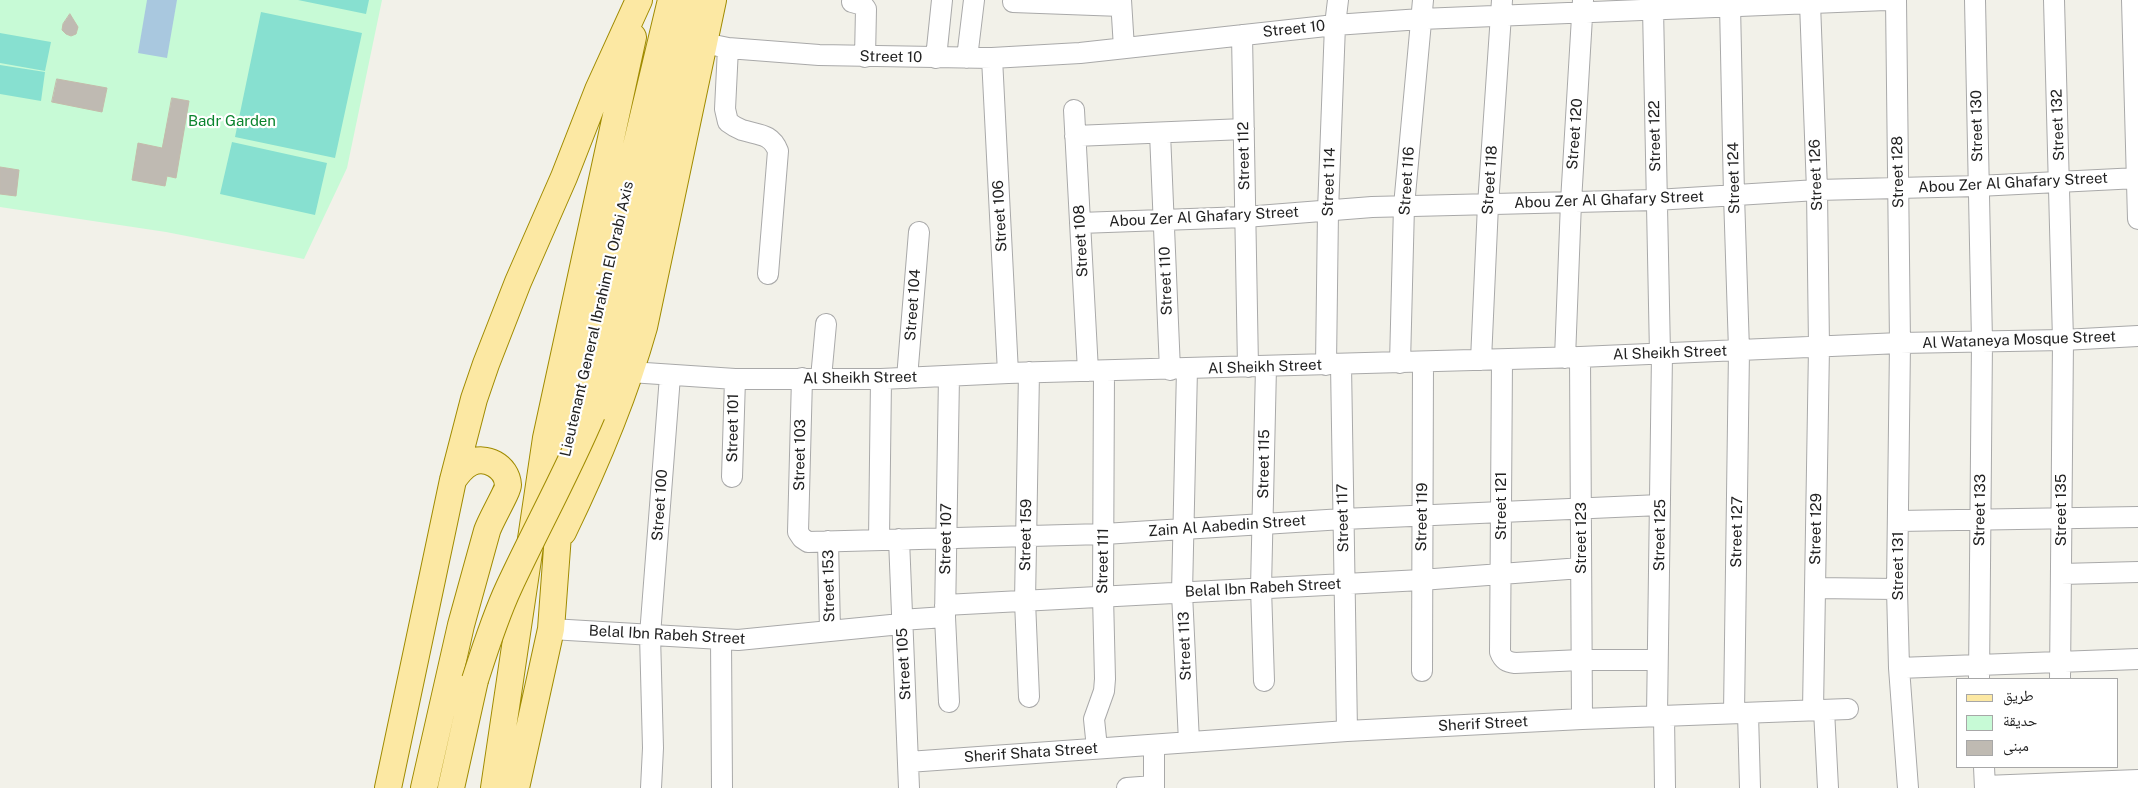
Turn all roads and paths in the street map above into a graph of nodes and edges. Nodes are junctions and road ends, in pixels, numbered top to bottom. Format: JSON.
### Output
{"nodes":[{"id":1,"x":640,"y":0,"type":"edge"},
{"id":2,"x":671,"y":0,"type":"edge"},
{"id":3,"x":692,"y":0,"type":"edge"},
{"id":4,"x":713,"y":0,"type":"edge"},
{"id":5,"x":942,"y":0,"type":"edge"},
{"id":6,"x":974,"y":0,"type":"edge"},
{"id":7,"x":1338,"y":0,"type":"edge"},
{"id":8,"x":1886,"y":0,"type":"edge"},
{"id":9,"x":1896,"y":0,"type":"edge"},
{"id":10,"x":1975,"y":0,"type":"edge"},
{"id":11,"x":2054,"y":0,"type":"edge"},
{"id":12,"x":2132,"y":0,"type":"edge"},
{"id":13,"x":852,"y":2,"type":"dead end"},
{"id":14,"x":1013,"y":2,"type":"dead end"},
{"id":15,"x":1820,"y":2,"type":"edge"},
{"id":16,"x":1121,"y":3,"type":"edge"},
{"id":17,"x":1733,"y":4,"type":"edge"},
{"id":18,"x":1665,"y":5,"type":"edge"},
{"id":19,"x":1583,"y":6,"type":"edge"},
{"id":20,"x":1501,"y":8,"type":"edge"},
{"id":21,"x":1422,"y":9,"type":"edge"},
{"id":22,"x":1336,"y":25,"type":"junction"},
{"id":23,"x":1242,"y":35,"type":"junction"},
{"id":24,"x":716,"y":45,"type":"junction"},
{"id":25,"x":1124,"y":48,"type":"junction"},
{"id":26,"x":865,"y":57,"type":"junction"},
{"id":27,"x":936,"y":58,"type":"junction"},
{"id":28,"x":967,"y":58,"type":"junction"},
{"id":29,"x":992,"y":58,"type":"junction"},
{"id":30,"x":1074,"y":110,"type":"dead end"},
{"id":31,"x":1244,"y":129,"type":"junction"},
{"id":32,"x":1160,"y":133,"type":"junction"},
{"id":33,"x":1075,"y":136,"type":"junction"},
{"id":34,"x":2137,"y":178,"type":"edge"},
{"id":35,"x":2059,"y":181,"type":"junction"},
{"id":36,"x":1978,"y":186,"type":"junction"},
{"id":37,"x":1898,"y":189,"type":"junction"},
{"id":38,"x":1817,"y":190,"type":"junction"},
{"id":39,"x":1734,"y":195,"type":"junction"},
{"id":40,"x":1656,"y":200,"type":"junction"},
{"id":41,"x":1571,"y":202,"type":"junction"},
{"id":42,"x":1488,"y":205,"type":"junction"},
{"id":43,"x":1404,"y":206,"type":"junction"},
{"id":44,"x":1328,"y":211,"type":"junction"},
{"id":45,"x":1245,"y":218,"type":"junction"},
{"id":46,"x":1164,"y":219,"type":"junction"},
{"id":47,"x":2138,"y":219,"type":"edge"},
{"id":48,"x":1080,"y":223,"type":"junction"},
{"id":49,"x":919,"y":232,"type":"dead end"},
{"id":50,"x":768,"y":274,"type":"dead end"},
{"id":51,"x":826,"y":324,"type":"dead end"},
{"id":52,"x":2138,"y":336,"type":"edge"},
{"id":53,"x":2063,"y":340,"type":"junction"},
{"id":54,"x":1982,"y":341,"type":"junction"},
{"id":55,"x":1900,"y":343,"type":"junction"},
{"id":56,"x":1819,"y":347,"type":"junction"},
{"id":57,"x":1739,"y":350,"type":"junction"},
{"id":58,"x":1661,"y":354,"type":"junction"},
{"id":59,"x":1572,"y":358,"type":"junction"},
{"id":60,"x":1481,"y":360,"type":"junction"},
{"id":61,"x":1502,"y":360,"type":"junction"},
{"id":62,"x":1423,"y":362,"type":"junction"},
{"id":63,"x":1400,"y":363,"type":"junction"},
{"id":64,"x":1333,"y":365,"type":"junction"},
{"id":65,"x":1257,"y":367,"type":"junction"},
{"id":66,"x":1178,"y":370,"type":"junction"},
{"id":67,"x":1096,"y":371,"type":"junction"},
{"id":68,"x":630,"y":372,"type":"junction"},
{"id":69,"x":1029,"y":372,"type":"junction"},
{"id":70,"x":1008,"y":373,"type":"junction"},
{"id":71,"x":670,"y":376,"type":"junction"},
{"id":72,"x":949,"y":376,"type":"junction"},
{"id":73,"x":811,"y":378,"type":"junction"},
{"id":74,"x":907,"y":378,"type":"junction"},
{"id":75,"x":882,"y":379,"type":"junction"},
{"id":76,"x":734,"y":380,"type":"junction"},
{"id":77,"x":732,"y":477,"type":"dead end"},
{"id":78,"x":453,"y":480,"type":"junction"},
{"id":79,"x":1660,"y":505,"type":"junction"},
{"id":80,"x":1581,"y":508,"type":"junction"},
{"id":81,"x":1500,"y":512,"type":"junction"},
{"id":82,"x":1422,"y":515,"type":"junction"},
{"id":83,"x":2138,"y":517,"type":"edge"},
{"id":84,"x":2061,"y":518,"type":"junction"},
{"id":85,"x":1343,"y":519,"type":"junction"},
{"id":86,"x":1980,"y":519,"type":"junction"},
{"id":87,"x":1898,"y":521,"type":"junction"},
{"id":88,"x":1263,"y":524,"type":"junction"},
{"id":89,"x":1184,"y":530,"type":"junction"},
{"id":90,"x":798,"y":532,"type":"joint"},
{"id":91,"x":1104,"y":534,"type":"junction"},
{"id":92,"x":1026,"y":536,"type":"junction"},
{"id":93,"x":947,"y":538,"type":"junction"},
{"id":94,"x":900,"y":539,"type":"junction"},
{"id":95,"x":879,"y":540,"type":"junction"},
{"id":96,"x":828,"y":541,"type":"junction"},
{"id":97,"x":557,"y":544,"type":"junction"},
{"id":98,"x":1582,"y":568,"type":"junction"},
{"id":99,"x":2138,"y":572,"type":"edge"},
{"id":100,"x":1500,"y":574,"type":"junction"},
{"id":101,"x":2061,"y":574,"type":"junction"},
{"id":102,"x":1421,"y":580,"type":"junction"},
{"id":103,"x":1344,"y":583,"type":"junction"},
{"id":104,"x":1261,"y":588,"type":"junction"},
{"id":105,"x":1815,"y":588,"type":"junction"},
{"id":106,"x":1897,"y":589,"type":"junction"},
{"id":107,"x":1182,"y":593,"type":"junction"},
{"id":108,"x":1103,"y":596,"type":"junction"},
{"id":109,"x":1025,"y":601,"type":"junction"},
{"id":110,"x":945,"y":611,"type":"junction"},
{"id":111,"x":902,"y":622,"type":"junction"},
{"id":112,"x":461,"y":625,"type":"junction"},
{"id":113,"x":551,"y":629,"type":"junction"},
{"id":114,"x":519,"y":630,"type":"junction"},
{"id":115,"x":830,"y":631,"type":"junction"},
{"id":116,"x":650,"y":635,"type":"junction"},
{"id":117,"x":721,"y":639,"type":"junction"},
{"id":118,"x":2138,"y":658,"type":"edge"},
{"id":119,"x":1581,"y":660,"type":"junction"},
{"id":120,"x":1657,"y":660,"type":"junction"},
{"id":121,"x":1899,"y":668,"type":"junction"},
{"id":122,"x":1422,"y":671,"type":"dead end"},
{"id":123,"x":2060,"y":671,"type":"edge"},
{"id":124,"x":1979,"y":672,"type":"edge"},
{"id":125,"x":1264,"y":681,"type":"dead end"},
{"id":126,"x":1029,"y":697,"type":"dead end"},
{"id":127,"x":949,"y":702,"type":"dead end"},
{"id":128,"x":1819,"y":710,"type":"junction"},
{"id":129,"x":1848,"y":710,"type":"dead end"},
{"id":130,"x":1741,"y":713,"type":"junction"},
{"id":131,"x":1660,"y":716,"type":"junction"},
{"id":132,"x":1582,"y":719,"type":"junction"},
{"id":133,"x":1347,"y":731,"type":"junction"},
{"id":134,"x":1189,"y":742,"type":"junction"},
{"id":135,"x":1154,"y":745,"type":"junction"},
{"id":136,"x":1097,"y":748,"type":"junction"},
{"id":137,"x":908,"y":762,"type":"junction"},
{"id":138,"x":2063,"y":779,"type":"edge"},
{"id":139,"x":1984,"y":780,"type":"edge"},
{"id":140,"x":2138,"y":780,"type":"edge"},
{"id":141,"x":1154,"y":787,"type":"edge"},
{"id":142,"x":388,"y":788,"type":"edge"},
{"id":143,"x":424,"y":788,"type":"edge"},
{"id":144,"x":451,"y":788,"type":"edge"},
{"id":145,"x":494,"y":788,"type":"edge"},
{"id":146,"x":516,"y":788,"type":"edge"},
{"id":147,"x":650,"y":788,"type":"edge"},
{"id":148,"x":722,"y":788,"type":"edge"},
{"id":149,"x":909,"y":788,"type":"edge"},
{"id":150,"x":1127,"y":788,"type":"edge"},
{"id":151,"x":1665,"y":788,"type":"edge"},
{"id":152,"x":1750,"y":788,"type":"edge"},
{"id":153,"x":1828,"y":788,"type":"edge"},
{"id":154,"x":1908,"y":788,"type":"edge"}],
"edges":[{"from":1,"to":78,"type":"main road"},
{"from":1,"to":114,"type":"main road","name":"Lieutenant General Ibrahim El Orabi Axis"},
{"from":2,"to":97,"type":"main road","name":"Lieutenant General Ibrahim El Orabi Axis"},
{"from":3,"to":144,"type":"main road","bridge":true},
{"from":4,"to":24,"type":"main road"},
{"from":5,"to":27,"type":"street"},
{"from":6,"to":28,"type":"street"},
{"from":7,"to":22,"type":"street","name":"Street 114"},
{"from":8,"to":15,"type":"street","name":"Street 10"},
{"from":9,"to":37,"type":"street","name":"Street 128"},
{"from":10,"to":36,"type":"street","name":"Street 130"},
{"from":11,"to":35,"type":"street","name":"Street 132"},
{"from":12,"to":34,"type":"street"},
{"from":13,"to":26,"type":"street"},
{"from":14,"to":16,"type":"street"},
{"from":15,"to":17,"type":"street","name":"Street 10"},
{"from":15,"to":38,"type":"street","name":"Street 126"},
{"from":16,"to":25,"type":"street"},
{"from":17,"to":18,"type":"street","name":"Street 10"},
{"from":17,"to":39,"type":"street","name":"Street 124"},
{"from":18,"to":19,"type":"street","name":"Street 10"},
{"from":18,"to":40,"type":"street","name":"Street 122"},
{"from":19,"to":20,"type":"street","name":"Street 10"},
{"from":19,"to":41,"type":"street","name":"Street 120"},
{"from":20,"to":21,"type":"street","name":"Street 10"},
{"from":20,"to":42,"type":"street","name":"Street 118"},
{"from":21,"to":22,"type":"street","name":"Street 10"},
{"from":21,"to":43,"type":"street","name":"Street 116"},
{"from":22,"to":23,"type":"street","name":"Street 10"},
{"from":22,"to":44,"type":"street","name":"Street 114"},
{"from":23,"to":25,"type":"street","name":"Street 10"},
{"from":23,"to":31,"type":"street","name":"Street 112"},
{"from":24,"to":26,"type":"street","name":"Street 10"},
{"from":24,"to":50,"type":"street"},
{"from":24,"to":68,"type":"main road"},
{"from":25,"to":29,"type":"street","name":"Street 10"},
{"from":26,"to":27,"type":"street","name":"Street 10"},
{"from":27,"to":28,"type":"street","name":"Street 10"},
{"from":28,"to":29,"type":"street","name":"Street 10"},
{"from":29,"to":70,"type":"street","name":"Street 106"},
{"from":30,"to":33,"type":"street","name":"Street 108"},
{"from":31,"to":32,"type":"street"},
{"from":31,"to":45,"type":"street","name":"Street 112"},
{"from":32,"to":33,"type":"street"},
{"from":32,"to":46,"type":"street","name":"Street 110"},
{"from":33,"to":48,"type":"street","name":"Street 108"},
{"from":34,"to":35,"type":"street","name":"Abou Zer Al Ghafary Street"},
{"from":34,"to":47,"type":"street"},
{"from":35,"to":36,"type":"street","name":"Abou Zer Al Ghafary Street"},
{"from":35,"to":53,"type":"street","name":"Street 132"},
{"from":36,"to":37,"type":"street","name":"Abou Zer Al Ghafary Street"},
{"from":36,"to":54,"type":"street","name":"Street 130"},
{"from":37,"to":38,"type":"street","name":"Abou Zer Al Ghafary Street"},
{"from":37,"to":55,"type":"street","name":"Street 128"},
{"from":38,"to":39,"type":"street","name":"Abou Zer Al Ghafary Street"},
{"from":38,"to":56,"type":"street","name":"Street 126"},
{"from":39,"to":40,"type":"street","name":"Abou Zer Al Ghafary Street"},
{"from":39,"to":57,"type":"street","name":"Street 124"},
{"from":40,"to":41,"type":"street","name":"Abou Zer Al Ghafary Street"},
{"from":40,"to":58,"type":"street","name":"Street 122"},
{"from":41,"to":42,"type":"street","name":"Abou Zer Al Ghafary Street"},
{"from":41,"to":59,"type":"street","name":"Street 120"},
{"from":42,"to":43,"type":"street","name":"Abou Zer Al Ghafary Street"},
{"from":42,"to":60,"type":"street","name":"Street 118"},
{"from":43,"to":44,"type":"street","name":"Abou Zer Al Ghafary Street"},
{"from":43,"to":63,"type":"street","name":"Street 116"},
{"from":44,"to":45,"type":"street","name":"Abou Zer Al Ghafary Street"},
{"from":44,"to":64,"type":"street","name":"Street 114"},
{"from":45,"to":46,"type":"street","name":"Abou Zer Al Ghafary Street"},
{"from":45,"to":65,"type":"street","name":"Street 112"},
{"from":46,"to":48,"type":"street","name":"Abou Zer Al Ghafary Street"},
{"from":46,"to":66,"type":"street","name":"Street 110"},
{"from":48,"to":67,"type":"street","name":"Street 108"},
{"from":49,"to":74,"type":"street","name":"Street 104"},
{"from":51,"to":73,"type":"street","name":"Street 103"},
{"from":52,"to":53,"type":"street","name":"Al Wataneya Mosque Street"},
{"from":53,"to":54,"type":"street","name":"Al Wataneya Mosque Street"},
{"from":53,"to":84,"type":"street","name":"Street 135"},
{"from":54,"to":55,"type":"street","name":"Al Wataneya Mosque Street"},
{"from":54,"to":86,"type":"street","name":"Street 133"},
{"from":55,"to":56,"type":"street","name":"Al Sheikh Street"},
{"from":55,"to":87,"type":"street","name":"Street 131"},
{"from":56,"to":57,"type":"street","name":"Al Sheikh Street"},
{"from":56,"to":105,"type":"street","name":"Street 129"},
{"from":57,"to":58,"type":"street","name":"Al Sheikh Street"},
{"from":57,"to":130,"type":"street","name":"Street 127"},
{"from":58,"to":59,"type":"street","name":"Al Sheikh Street"},
{"from":58,"to":79,"type":"street","name":"Street 125"},
{"from":59,"to":61,"type":"street","name":"Al Sheikh Street"},
{"from":59,"to":80,"type":"street","name":"Street 123"},
{"from":60,"to":61,"type":"street","name":"Al Sheikh Street"},
{"from":60,"to":62,"type":"street","name":"Al Sheikh Street"},
{"from":61,"to":81,"type":"street","name":"Street 121"},
{"from":62,"to":63,"type":"street","name":"Al Sheikh Street"},
{"from":62,"to":82,"type":"street","name":"Street 119"},
{"from":63,"to":64,"type":"street","name":"Al Sheikh Street"},
{"from":64,"to":65,"type":"street","name":"Al Sheikh Street"},
{"from":64,"to":85,"type":"street","name":"Street 117"},
{"from":65,"to":66,"type":"street","name":"Al Sheikh Street"},
{"from":65,"to":88,"type":"street","name":"Street 115"},
{"from":66,"to":67,"type":"street","name":"Al Sheikh Street"},
{"from":66,"to":89,"type":"street","name":"Street 113"},
{"from":67,"to":69,"type":"street","name":"Al Sheikh Street"},
{"from":67,"to":91,"type":"street","name":"Street 111"},
{"from":68,"to":71,"type":"street","name":"Al Sheikh Street"},
{"from":68,"to":97,"type":"main road"},
{"from":69,"to":70,"type":"street","name":"Al Sheikh Street"},
{"from":69,"to":92,"type":"street","name":"Street 159"},
{"from":70,"to":72,"type":"street","name":"Al Sheikh Street"},
{"from":71,"to":76,"type":"street","name":"Al Sheikh Street"},
{"from":71,"to":116,"type":"street","name":"Street 100"},
{"from":72,"to":74,"type":"street","name":"Al Sheikh Street"},
{"from":72,"to":93,"type":"street","name":"Street 107"},
{"from":73,"to":75,"type":"street","name":"Al Sheikh Street"},
{"from":73,"to":76,"type":"street","name":"Al Sheikh Street"},
{"from":73,"to":90,"type":"street","name":"Street 103"},
{"from":74,"to":75,"type":"street","name":"Al Sheikh Street"},
{"from":75,"to":95,"type":"street"},
{"from":76,"to":77,"type":"street","name":"Street 101"},
{"from":78,"to":112,"type":"main road"},
{"from":78,"to":142,"type":"main road"},
{"from":79,"to":80,"type":"street","name":"Zain Al Aabedin Street"},
{"from":79,"to":120,"type":"street","name":"Street 125"},
{"from":80,"to":81,"type":"street","name":"Zain Al Aabedin Street"},
{"from":80,"to":98,"type":"street","name":"Street 123"},
{"from":81,"to":82,"type":"street","name":"Zain Al Aabedin Street"},
{"from":81,"to":100,"type":"street","name":"Street 121"},
{"from":82,"to":85,"type":"street","name":"Zain Al Aabedin Street"},
{"from":82,"to":102,"type":"street","name":"Street 119"},
{"from":83,"to":84,"type":"street"},
{"from":84,"to":86,"type":"street"},
{"from":84,"to":101,"type":"street","name":"Street 135"},
{"from":85,"to":88,"type":"street","name":"Zain Al Aabedin Street"},
{"from":85,"to":103,"type":"street","name":"Street 117"},
{"from":86,"to":87,"type":"street"},
{"from":86,"to":124,"type":"street","name":"Street 133"},
{"from":87,"to":106,"type":"street","name":"Street 131"},
{"from":88,"to":89,"type":"street","name":"Zain Al Aabedin Street"},
{"from":88,"to":104,"type":"street","name":"Street 115"},
{"from":89,"to":91,"type":"street","name":"Zain Al Aabedin Street"},
{"from":89,"to":107,"type":"street","name":"Street 113"},
{"from":90,"to":96,"type":"street","name":"Zain Al Aabedin Street"},
{"from":91,"to":92,"type":"street","name":"Zain Al Aabedin Street"},
{"from":91,"to":108,"type":"street","name":"Street 111"},
{"from":92,"to":93,"type":"street","name":"Zain Al Aabedin Street"},
{"from":92,"to":109,"type":"street","name":"Street 159"},
{"from":93,"to":94,"type":"street","name":"Zain Al Aabedin Street"},
{"from":93,"to":110,"type":"street","name":"Street 107"},
{"from":94,"to":95,"type":"street","name":"Zain Al Aabedin Street"},
{"from":94,"to":111,"type":"street","name":"Street 105"},
{"from":95,"to":96,"type":"street","name":"Zain Al Aabedin Street"},
{"from":96,"to":115,"type":"street","name":"Street 153"},
{"from":97,"to":113,"type":"main road","name":"Lieutenant General Ibrahim El Orabi Axis"},
{"from":98,"to":100,"type":"street","name":"Belal Ibn Rabeh Street"},
{"from":98,"to":119,"type":"street","name":"Street 123"},
{"from":99,"to":101,"type":"street"},
{"from":100,"to":102,"type":"street","name":"Belal Ibn Rabeh Street"},
{"from":100,"to":119,"type":"street","name":"Street 121"},
{"from":101,"to":123,"type":"street","name":"Street 135"},
{"from":102,"to":103,"type":"street","name":"Belal Ibn Rabeh Street"},
{"from":102,"to":122,"type":"street","name":"Street 119"},
{"from":103,"to":104,"type":"street","name":"Belal Ibn Rabeh Street"},
{"from":103,"to":133,"type":"street","name":"Street 117"},
{"from":104,"to":107,"type":"street","name":"Belal Ibn Rabeh Street"},
{"from":104,"to":125,"type":"street","name":"Street 115"},
{"from":105,"to":106,"type":"street"},
{"from":105,"to":128,"type":"street","name":"Street 129"},
{"from":106,"to":121,"type":"street","name":"Street 131"},
{"from":107,"to":108,"type":"street","name":"Belal Ibn Rabeh Street"},
{"from":107,"to":134,"type":"street","name":"Street 113"},
{"from":108,"to":109,"type":"street","name":"Belal Ibn Rabeh Street"},
{"from":108,"to":136,"type":"street","name":"Street 111"},
{"from":109,"to":110,"type":"street","name":"Belal Ibn Rabeh Street"},
{"from":109,"to":126,"type":"street","name":"Street 159"},
{"from":110,"to":111,"type":"street","name":"Belal Ibn Rabeh Street"},
{"from":110,"to":127,"type":"street","name":"Street 107"},
{"from":111,"to":115,"type":"street","name":"Belal Ibn Rabeh Street"},
{"from":111,"to":137,"type":"street","name":"Street 105"},
{"from":112,"to":114,"type":"main road"},
{"from":112,"to":143,"type":"main road"},
{"from":113,"to":116,"type":"street","name":"Belal Ibn Rabeh Street"},
{"from":113,"to":146,"type":"main road","name":"Lieutenant General Ibrahim El Orabi Axis"},
{"from":114,"to":145,"type":"main road","name":"Lieutenant General Ibrahim El Orabi Axis"},
{"from":115,"to":117,"type":"street","name":"Belal Ibn Rabeh Street"},
{"from":116,"to":117,"type":"street","name":"Belal Ibn Rabeh Street"},
{"from":116,"to":147,"type":"street","name":"Street 100"},
{"from":117,"to":148,"type":"street"},
{"from":118,"to":123,"type":"street"},
{"from":119,"to":120,"type":"street"},
{"from":119,"to":132,"type":"street","name":"Street 123"},
{"from":120,"to":131,"type":"street","name":"Street 125"},
{"from":121,"to":124,"type":"street"},
{"from":121,"to":154,"type":"street","name":"Street 131"},
{"from":123,"to":124,"type":"street"},
{"from":128,"to":129,"type":"street"},
{"from":128,"to":130,"type":"street","name":"Sherif Street"},
{"from":128,"to":153,"type":"street","name":"Street 129"},
{"from":130,"to":131,"type":"street","name":"Sherif Street"},
{"from":130,"to":152,"type":"street","name":"Street 127"},
{"from":131,"to":132,"type":"street","name":"Sherif Street"},
{"from":131,"to":151,"type":"street","name":"Street 125"},
{"from":132,"to":133,"type":"street","name":"Sherif Street"},
{"from":133,"to":134,"type":"street","name":"Sherif Street"},
{"from":134,"to":135,"type":"street","name":"Sherif Street"},
{"from":135,"to":136,"type":"street","name":"Sherif Shata Street"},
{"from":135,"to":141,"type":"street"},
{"from":136,"to":137,"type":"street","name":"Sherif Shata Street"},
{"from":137,"to":149,"type":"street","name":"Street 105"},
{"from":138,"to":139,"type":"street"},
{"from":138,"to":140,"type":"street"},
{"from":141,"to":150,"type":"street"}]}
